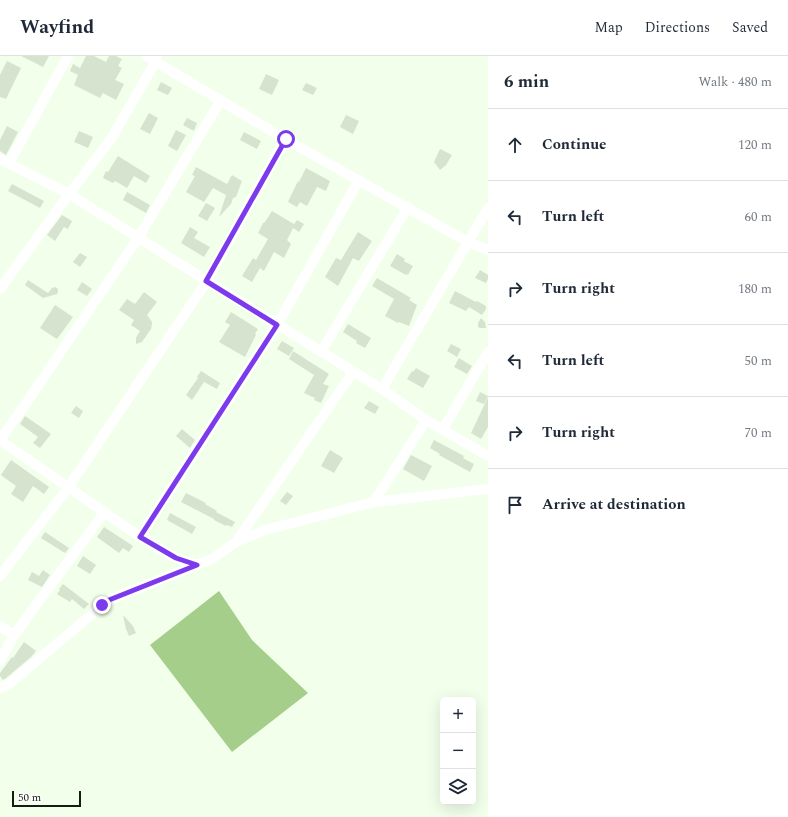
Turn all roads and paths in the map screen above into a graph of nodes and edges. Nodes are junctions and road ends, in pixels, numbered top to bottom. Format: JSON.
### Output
{"nodes":[{"id":1,"x":68,"y":56,"type":"edge"},
{"id":2,"x":146,"y":56,"type":"edge"},
{"id":3,"x":156,"y":59,"type":"edge"},
{"id":4,"x":221,"y":100,"type":"junction"},
{"id":5,"x":286,"y":139,"type":"junction"},
{"id":6,"x":4,"y":161,"type":"edge"},
{"id":7,"x":359,"y":180,"type":"junction"},
{"id":8,"x":69,"y":194,"type":"junction"},
{"id":9,"x":408,"y":207,"type":"junction"},
{"id":10,"x":488,"y":208,"type":"edge"},
{"id":11,"x":138,"y":238,"type":"junction"},
{"id":12,"x":468,"y":242,"type":"junction"},
{"id":13,"x":488,"y":250,"type":"edge"},
{"id":14,"x":206,"y":281,"type":"junction"},
{"id":15,"x":0,"y":288,"type":"edge"},
{"id":16,"x":277,"y":325,"type":"junction"},
{"id":17,"x":321,"y":352,"type":"junction"},
{"id":18,"x":488,"y":352,"type":"edge"},
{"id":19,"x":353,"y":372,"type":"junction"},
{"id":20,"x":382,"y":389,"type":"junction"},
{"id":21,"x":426,"y":420,"type":"junction"},
{"id":22,"x":443,"y":429,"type":"junction"},
{"id":23,"x":0,"y":440,"type":"edge"},
{"id":24,"x":488,"y":456,"type":"edge"},
{"id":25,"x":68,"y":488,"type":"junction"},
{"id":26,"x":488,"y":489,"type":"edge"},
{"id":27,"x":374,"y":502,"type":"junction"},
{"id":28,"x":104,"y":513,"type":"junction"},
{"id":29,"x":140,"y":537,"type":"junction"},
{"id":30,"x":236,"y":542,"type":"junction"},
{"id":31,"x":197,"y":565,"type":"junction"},
{"id":32,"x":0,"y":576,"type":"edge"},
{"id":33,"x":0,"y":626,"type":"edge"},
{"id":34,"x":14,"y":635,"type":"junction"},
{"id":35,"x":0,"y":660,"type":"edge"},
{"id":36,"x":0,"y":688,"type":"edge"}],
"edges":[{"from":1,"to":6,"type":"street"},
{"from":2,"to":3,"type":"street"},
{"from":3,"to":4,"type":"street"},
{"from":3,"to":8,"type":"street"},
{"from":4,"to":5,"type":"street"},
{"from":4,"to":11,"type":"street"},
{"from":5,"to":7,"type":"street"},
{"from":5,"to":14,"type":"street"},
{"from":6,"to":8,"type":"street"},
{"from":7,"to":9,"type":"street"},
{"from":7,"to":16,"type":"street"},
{"from":8,"to":11,"type":"street"},
{"from":8,"to":15,"type":"street"},
{"from":9,"to":12,"type":"street"},
{"from":9,"to":17,"type":"street"},
{"from":10,"to":12,"type":"street"},
{"from":11,"to":14,"type":"street"},
{"from":11,"to":23,"type":"street"},
{"from":12,"to":13,"type":"street"},
{"from":12,"to":20,"type":"street"},
{"from":14,"to":16,"type":"street"},
{"from":14,"to":25,"type":"street"},
{"from":16,"to":17,"type":"street"},
{"from":16,"to":29,"type":"street"},
{"from":17,"to":19,"type":"street"},
{"from":18,"to":22,"type":"street"},
{"from":19,"to":20,"type":"street"},
{"from":19,"to":30,"type":"street"},
{"from":20,"to":21,"type":"street"},
{"from":21,"to":22,"type":"street"},
{"from":21,"to":27,"type":"street"},
{"from":22,"to":24,"type":"street"},
{"from":23,"to":25,"type":"street"},
{"from":25,"to":28,"type":"street"},
{"from":25,"to":32,"type":"street"},
{"from":26,"to":27,"type":"street"},
{"from":27,"to":30,"type":"street"},
{"from":28,"to":29,"type":"street"},
{"from":28,"to":34,"type":"street"},
{"from":29,"to":31,"type":"street"},
{"from":30,"to":31,"type":"street"},
{"from":31,"to":36,"type":"street"},
{"from":33,"to":34,"type":"street"},
{"from":34,"to":35,"type":"street"}]}
